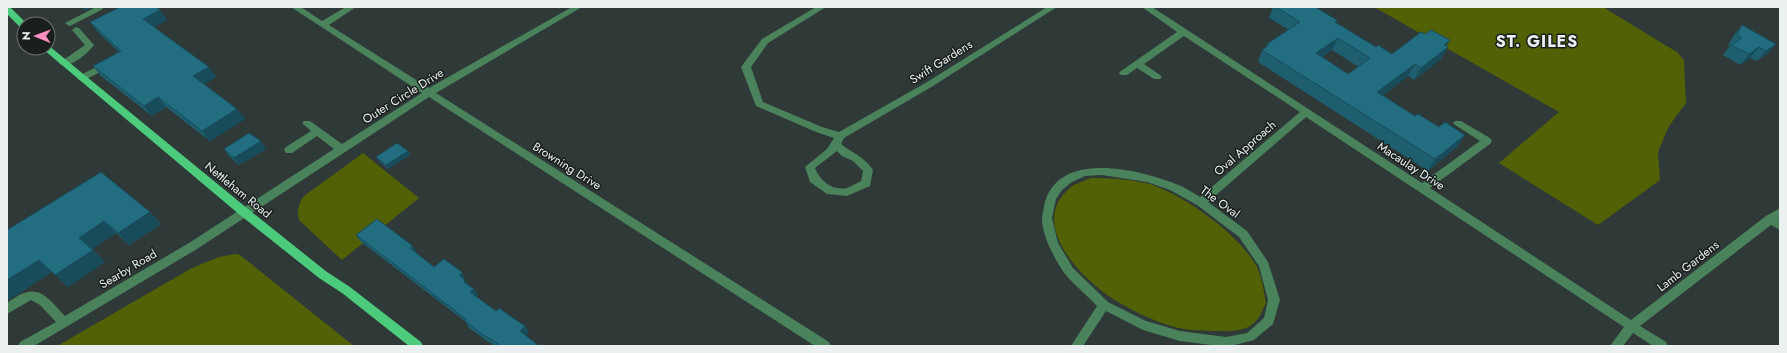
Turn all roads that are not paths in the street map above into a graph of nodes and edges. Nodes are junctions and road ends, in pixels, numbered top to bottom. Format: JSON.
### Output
{"nodes":[{"id":1,"x":295,"y":7,"type":"edge"},
{"id":2,"x":352,"y":7,"type":"edge"},
{"id":3,"x":578,"y":7,"type":"edge"},
{"id":4,"x":822,"y":7,"type":"edge"},
{"id":5,"x":1053,"y":7,"type":"edge"},
{"id":6,"x":1146,"y":7,"type":"edge"},
{"id":7,"x":7,"y":9,"type":"edge"},
{"id":8,"x":99,"y":9,"type":"dead end"},
{"id":9,"x":16,"y":18,"type":"edge"},
{"id":10,"x":69,"y":23,"type":"dead end"},
{"id":11,"x":322,"y":24,"type":"junction"},
{"id":12,"x":76,"y":30,"type":"dead end"},
{"id":13,"x":1183,"y":32,"type":"junction"},
{"id":14,"x":56,"y":56,"type":"edge"},
{"id":15,"x":64,"y":63,"type":"junction"},
{"id":16,"x":1138,"y":64,"type":"junction"},
{"id":17,"x":106,"y":65,"type":"edge"},
{"id":18,"x":1124,"y":74,"type":"dead end"},
{"id":19,"x":1157,"y":77,"type":"dead end"},
{"id":20,"x":82,"y":78,"type":"junction"},
{"id":21,"x":428,"y":93,"type":"junction"},
{"id":22,"x":1305,"y":113,"type":"junction"},
{"id":23,"x":1458,"y":123,"type":"dead end"},
{"id":24,"x":306,"y":124,"type":"dead end"},
{"id":25,"x":318,"y":132,"type":"junction"},
{"id":26,"x":840,"y":136,"type":"junction"},
{"id":27,"x":836,"y":145,"type":"junction"},
{"id":28,"x":342,"y":149,"type":"junction"},
{"id":29,"x":290,"y":150,"type":"dead end"},
{"id":30,"x":1422,"y":189,"type":"junction"},
{"id":31,"x":1201,"y":202,"type":"junction"},
{"id":32,"x":244,"y":212,"type":"junction"},
{"id":33,"x":1780,"y":212,"type":"edge"},
{"id":34,"x":1770,"y":219,"type":"junction"},
{"id":35,"x":1780,"y":226,"type":"edge"},
{"id":36,"x":1104,"y":305,"type":"junction"},
{"id":37,"x":7,"y":309,"type":"edge"},
{"id":38,"x":64,"y":323,"type":"junction"},
{"id":39,"x":1631,"y":326,"type":"junction"},
{"id":40,"x":24,"y":346,"type":"edge"},
{"id":41,"x":417,"y":346,"type":"edge"},
{"id":42,"x":825,"y":346,"type":"edge"},
{"id":43,"x":1077,"y":346,"type":"edge"},
{"id":44,"x":1616,"y":346,"type":"edge"},
{"id":45,"x":1662,"y":346,"type":"edge"}],
"edges":[{"from":1,"to":11,"type":"street","name":"Browning Drive"},
{"from":2,"to":11,"type":"street"},
{"from":3,"to":21,"type":"street","name":"Outer Circle Drive"},
{"from":4,"to":26,"type":"street"},
{"from":5,"to":26,"type":"street","name":"Swift Gardens"},
{"from":6,"to":13,"type":"street","name":"Macaulay Drive"},
{"from":7,"to":9,"type":"main road"},
{"from":8,"to":10,"type":"street"},
{"from":11,"to":21,"type":"street","name":"Browning Drive"},
{"from":12,"to":15,"type":"street"},
{"from":13,"to":16,"type":"street"},
{"from":13,"to":22,"type":"street","name":"Macaulay Drive"},
{"from":14,"to":15,"type":"main road","name":"Nettleham Road"},
{"from":15,"to":20,"type":"main road","name":"Nettleham Road"},
{"from":16,"to":18,"type":"street"},
{"from":16,"to":19,"type":"street"},
{"from":17,"to":20,"type":"street"},
{"from":20,"to":32,"type":"main road","name":"Nettleham Road"},
{"from":21,"to":28,"type":"street","name":"Outer Circle Drive"},
{"from":21,"to":42,"type":"street","name":"Browning Drive"},
{"from":22,"to":30,"type":"street","name":"Macaulay Drive"},
{"from":22,"to":31,"type":"street","name":"Oval Approach"},
{"from":23,"to":30,"type":"street"},
{"from":24,"to":25,"type":"street"},
{"from":25,"to":28,"type":"street"},
{"from":25,"to":29,"type":"street"},
{"from":26,"to":27,"type":"street"},
{"from":27,"to":27,"type":"street"},
{"from":28,"to":32,"type":"street","name":"Outer Circle Drive"},
{"from":30,"to":39,"type":"street","name":"Macaulay Drive"},
{"from":31,"to":36,"type":"street","name":"The Oval"},
{"from":31,"to":36,"type":"street","name":"The Oval"},
{"from":32,"to":38,"type":"street","name":"Searby Road"},
{"from":32,"to":41,"type":"main road","name":"Nettleham Road"},
{"from":33,"to":34,"type":"street","name":"Lamb Gardens"},
{"from":34,"to":35,"type":"street"},
{"from":34,"to":39,"type":"street","name":"Lamb Gardens"},
{"from":36,"to":43,"type":"street"},
{"from":37,"to":38,"type":"street"},
{"from":38,"to":40,"type":"street","name":"Searby Road"},
{"from":39,"to":44,"type":"street","name":"Lamb Gardens"},
{"from":39,"to":45,"type":"street","name":"Macaulay Drive"}]}
